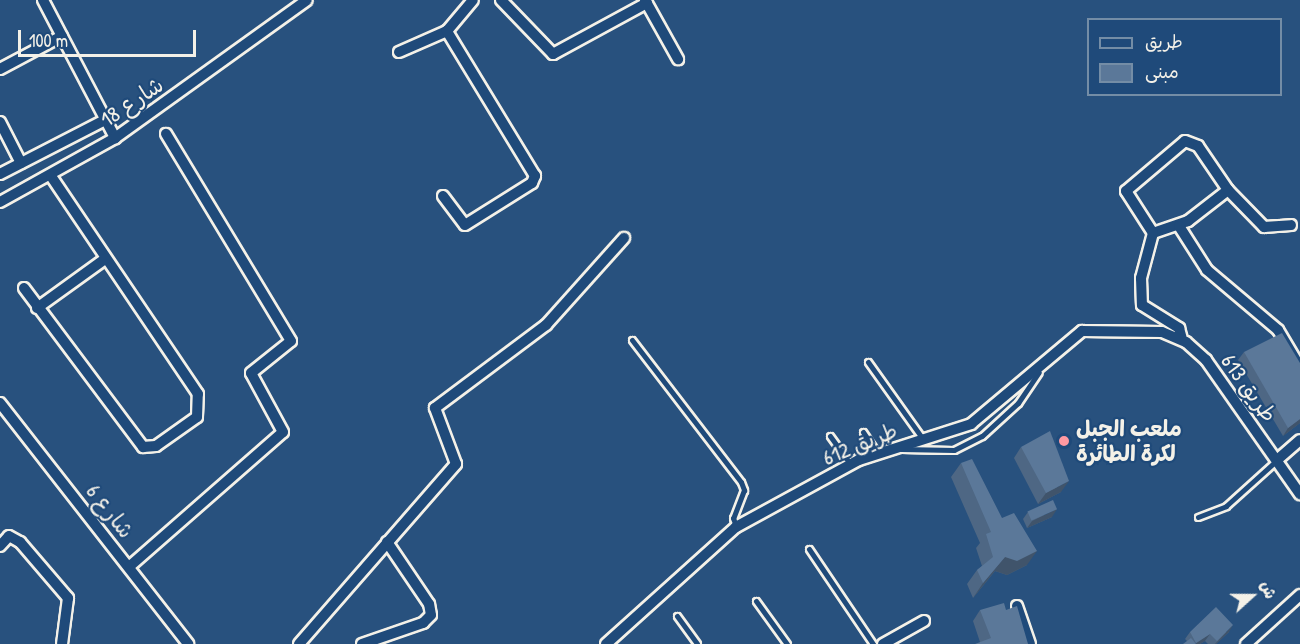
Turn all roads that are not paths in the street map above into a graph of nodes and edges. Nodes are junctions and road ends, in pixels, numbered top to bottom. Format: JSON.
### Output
{"nodes":[{"id":1,"x":43,"y":0,"type":"edge"},
{"id":2,"x":307,"y":0,"type":"edge"},
{"id":3,"x":472,"y":0,"type":"edge"},
{"id":4,"x":501,"y":0,"type":"edge"},
{"id":5,"x":646,"y":2,"type":"edge"},
{"id":6,"x":447,"y":31,"type":"junction"},
{"id":7,"x":62,"y":36,"type":"junction"},
{"id":8,"x":399,"y":52,"type":"dead end"},
{"id":9,"x":678,"y":59,"type":"dead end"},
{"id":10,"x":0,"y":69,"type":"edge"},
{"id":11,"x":105,"y":120,"type":"junction"},
{"id":12,"x":0,"y":122,"type":"edge"},
{"id":13,"x":166,"y":134,"type":"dead end"},
{"id":14,"x":115,"y":138,"type":"junction"},
{"id":15,"x":21,"y":163,"type":"junction"},
{"id":16,"x":0,"y":174,"type":"edge"},
{"id":17,"x":51,"y":176,"type":"junction"},
{"id":18,"x":1228,"y":190,"type":"junction"},
{"id":19,"x":443,"y":196,"type":"dead end"},
{"id":20,"x":0,"y":202,"type":"edge"},
{"id":21,"x":1291,"y":225,"type":"dead end"},
{"id":22,"x":1179,"y":226,"type":"junction"},
{"id":23,"x":1153,"y":233,"type":"junction"},
{"id":24,"x":624,"y":238,"type":"dead end"},
{"id":25,"x":105,"y":259,"type":"junction"},
{"id":26,"x":24,"y":288,"type":"dead end"},
{"id":27,"x":38,"y":308,"type":"junction"},
{"id":28,"x":1147,"y":330,"type":"joint"},
{"id":29,"x":1182,"y":339,"type":"junction"},
{"id":30,"x":632,"y":340,"type":"dead end"},
{"id":31,"x":1048,"y":358,"type":"junction"},
{"id":32,"x":868,"y":362,"type":"dead end"},
{"id":33,"x":1300,"y":367,"type":"edge"},
{"id":34,"x":0,"y":404,"type":"edge"},
{"id":35,"x":863,"y":432,"type":"dead end"},
{"id":36,"x":830,"y":436,"type":"dead end"},
{"id":37,"x":1300,"y":440,"type":"edge"},
{"id":38,"x":924,"y":441,"type":"junction"},
{"id":39,"x":892,"y":449,"type":"junction"},
{"id":40,"x":877,"y":453,"type":"junction"},
{"id":41,"x":1277,"y":460,"type":"junction"},
{"id":42,"x":850,"y":465,"type":"junction"},
{"id":43,"x":1300,"y":495,"type":"edge"},
{"id":44,"x":1198,"y":517,"type":"dead end"},
{"id":45,"x":736,"y":527,"type":"junction"},
{"id":46,"x":387,"y":542,"type":"junction"},
{"id":47,"x":0,"y":546,"type":"edge"},
{"id":48,"x":809,"y":549,"type":"dead end"},
{"id":49,"x":130,"y":566,"type":"junction"},
{"id":50,"x":1300,"y":595,"type":"edge"},
{"id":51,"x":756,"y":601,"type":"dead end"},
{"id":52,"x":1017,"y":606,"type":"edge"},
{"id":53,"x":677,"y":616,"type":"dead end"},
{"id":54,"x":924,"y":621,"type":"dead end"},
{"id":55,"x":62,"y":644,"type":"edge"},
{"id":56,"x":188,"y":644,"type":"edge"},
{"id":57,"x":298,"y":644,"type":"edge"},
{"id":58,"x":362,"y":644,"type":"edge"},
{"id":59,"x":606,"y":644,"type":"edge"},
{"id":60,"x":697,"y":644,"type":"edge"},
{"id":61,"x":787,"y":644,"type":"edge"},
{"id":62,"x":873,"y":644,"type":"edge"},
{"id":63,"x":883,"y":644,"type":"edge"},
{"id":64,"x":1030,"y":644,"type":"edge"},
{"id":65,"x":1246,"y":644,"type":"edge"}],
"edges":[{"from":1,"to":7,"type":"street"},
{"from":2,"to":14,"type":"street","name":"شارع 18"},
{"from":3,"to":6,"type":"street"},
{"from":4,"to":5,"type":"street"},
{"from":5,"to":9,"type":"street"},
{"from":6,"to":8,"type":"street"},
{"from":6,"to":19,"type":"street"},
{"from":7,"to":10,"type":"street"},
{"from":7,"to":11,"type":"street"},
{"from":11,"to":14,"type":"street"},
{"from":11,"to":15,"type":"street"},
{"from":12,"to":15,"type":"street"},
{"from":13,"to":49,"type":"street"},
{"from":14,"to":17,"type":"street","name":"شارع 18"},
{"from":15,"to":16,"type":"street"},
{"from":17,"to":20,"type":"street","name":"شارع 18"},
{"from":17,"to":25,"type":"street"},
{"from":18,"to":21,"type":"street"},
{"from":18,"to":22,"type":"street"},
{"from":18,"to":23,"type":"street"},
{"from":22,"to":23,"type":"street"},
{"from":22,"to":33,"type":"street"},
{"from":23,"to":29,"type":"street"},
{"from":24,"to":46,"type":"street"},
{"from":25,"to":27,"type":"street"},
{"from":25,"to":27,"type":"street"},
{"from":26,"to":27,"type":"street"},
{"from":28,"to":29,"type":"street","name":"طريق 613"},
{"from":28,"to":31,"type":"street","name":"طريق 612"},
{"from":29,"to":41,"type":"street","name":"طريق 613"},
{"from":30,"to":45,"type":"lane"},
{"from":31,"to":38,"type":"street","name":"طريق 612"},
{"from":31,"to":39,"type":"lane"},
{"from":32,"to":38,"type":"lane"},
{"from":34,"to":49,"type":"street","name":"شارع 6"},
{"from":35,"to":40,"type":"lane"},
{"from":36,"to":42,"type":"lane"},
{"from":37,"to":41,"type":"street"},
{"from":38,"to":39,"type":"street","name":"طريق 612"},
{"from":39,"to":40,"type":"street","name":"طريق 612"},
{"from":40,"to":42,"type":"street","name":"طريق 612"},
{"from":41,"to":43,"type":"street","name":"طريق 613"},
{"from":41,"to":44,"type":"lane"},
{"from":42,"to":45,"type":"street","name":"طريق 612"},
{"from":45,"to":59,"type":"street","name":"طريق 612"},
{"from":46,"to":57,"type":"street"},
{"from":46,"to":58,"type":"street"},
{"from":47,"to":55,"type":"street"},
{"from":48,"to":62,"type":"lane"},
{"from":49,"to":56,"type":"street","name":"شارع 6"},
{"from":50,"to":65,"type":"street"},
{"from":51,"to":61,"type":"lane"},
{"from":52,"to":64,"type":"street"},
{"from":53,"to":60,"type":"lane"},
{"from":54,"to":63,"type":"street"}]}
